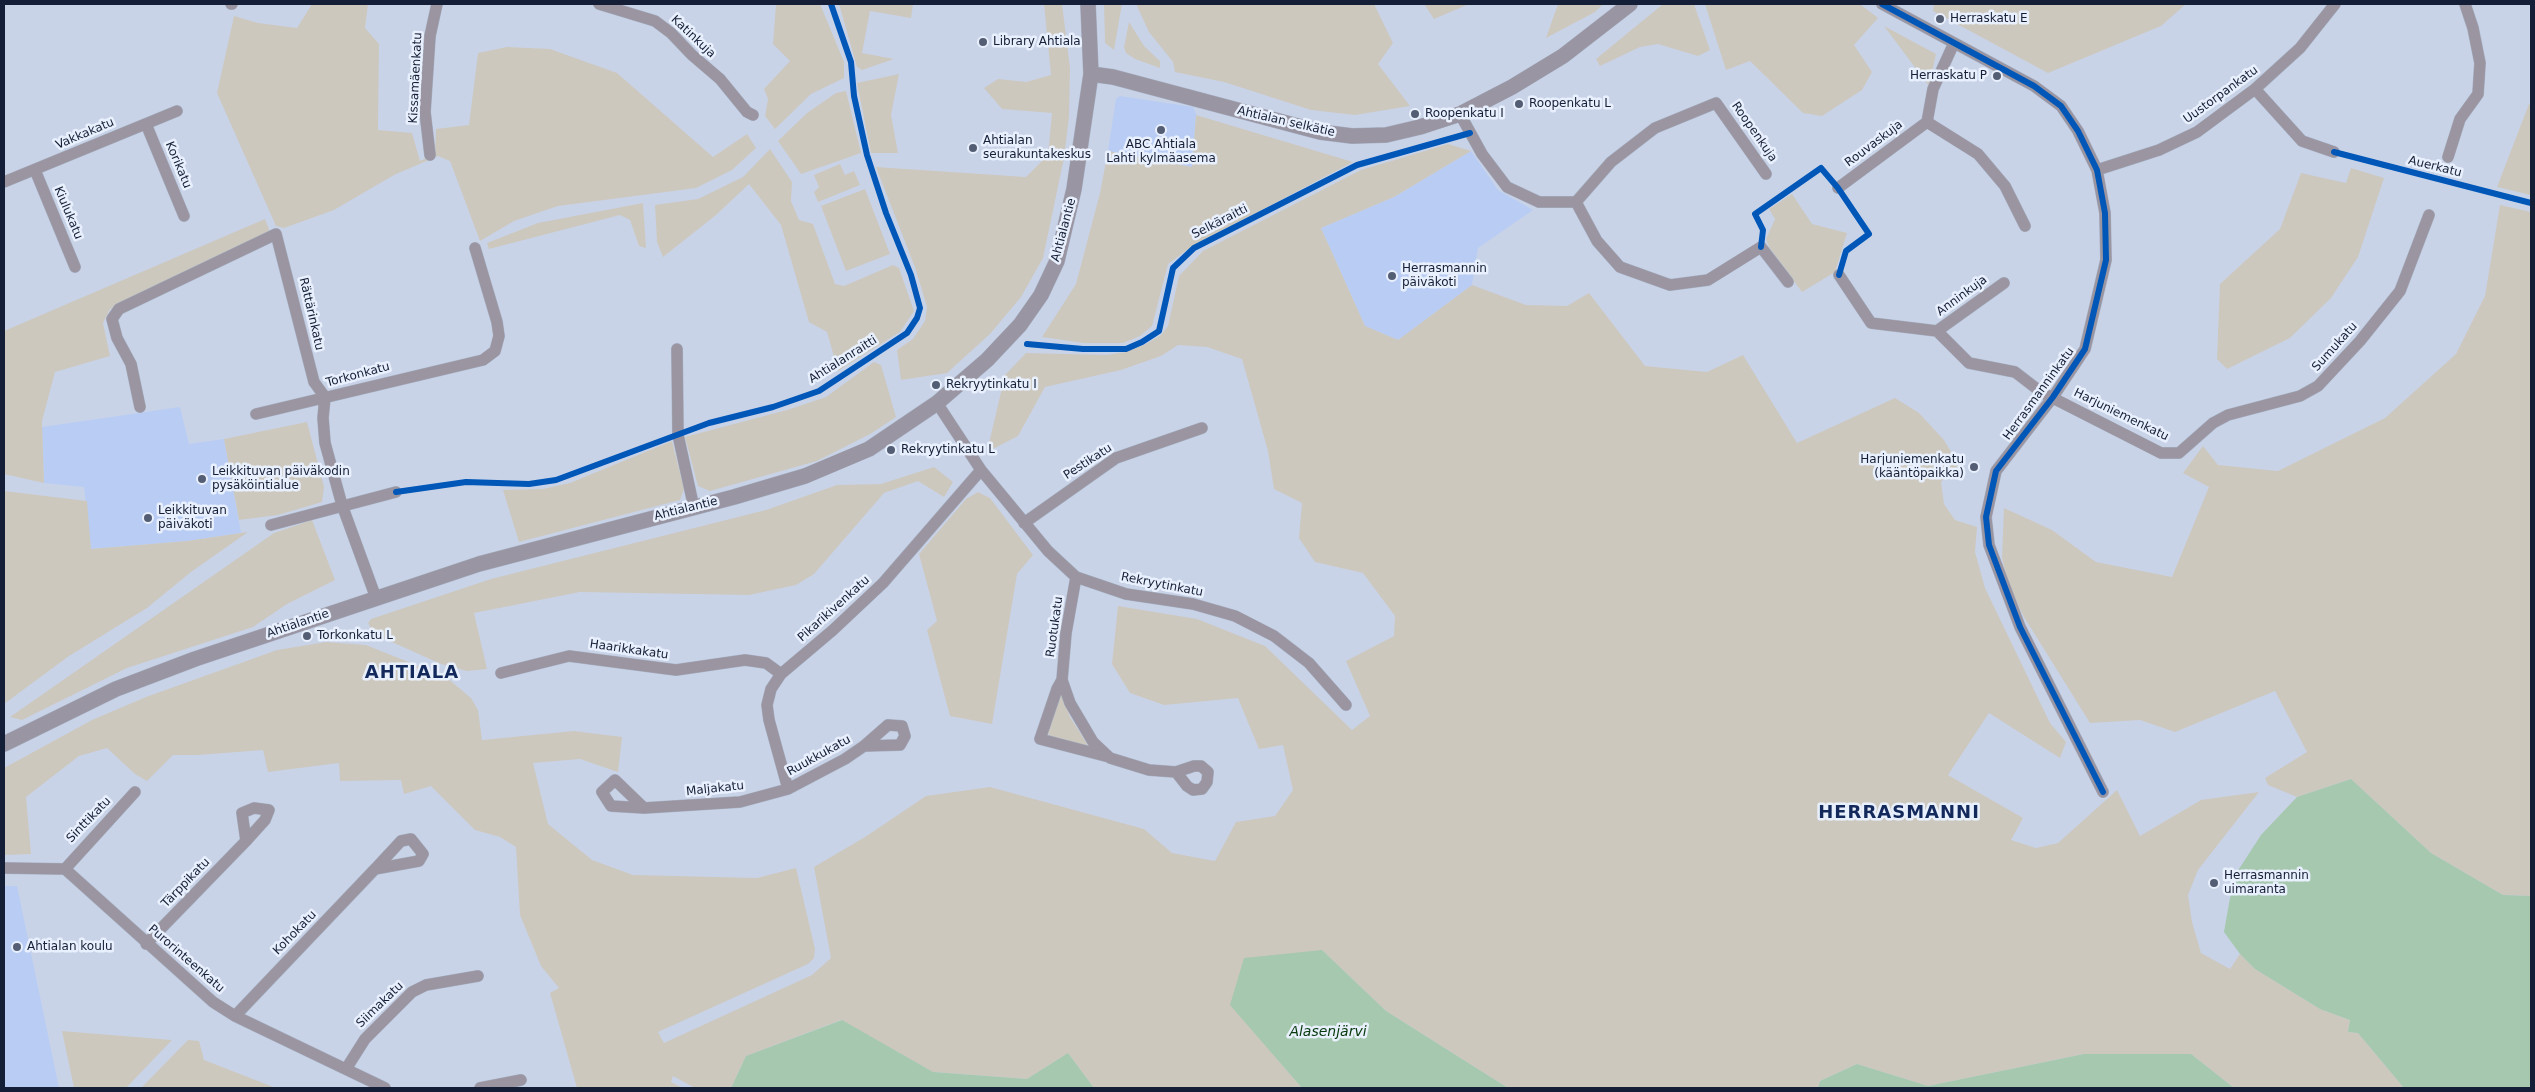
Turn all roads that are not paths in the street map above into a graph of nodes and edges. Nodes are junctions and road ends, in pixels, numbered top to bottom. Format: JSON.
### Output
{"nodes":[{"id":1,"x":437,"y":4,"type":"edge"},
{"id":2,"x":599,"y":4,"type":"edge"},
{"id":3,"x":1088,"y":4,"type":"edge"},
{"id":4,"x":1630,"y":4,"type":"edge"},
{"id":5,"x":1882,"y":4,"type":"edge"},
{"id":6,"x":2335,"y":4,"type":"edge"},
{"id":7,"x":2465,"y":4,"type":"edge"},
{"id":8,"x":1954,"y":43,"type":"junction"},
{"id":9,"x":1091,"y":74,"type":"junction"},
{"id":10,"x":2255,"y":89,"type":"junction"},
{"id":11,"x":177,"y":111,"type":"dead end"},
{"id":12,"x":1460,"y":114,"type":"junction"},
{"id":13,"x":753,"y":115,"type":"dead end"},
{"id":14,"x":1927,"y":122,"type":"junction"},
{"id":15,"x":146,"y":124,"type":"junction"},
{"id":16,"x":2334,"y":152,"type":"dead end"},
{"id":17,"x":430,"y":154,"type":"dead end"},
{"id":18,"x":2448,"y":157,"type":"dead end"},
{"id":19,"x":35,"y":170,"type":"junction"},
{"id":20,"x":2097,"y":170,"type":"junction"},
{"id":21,"x":1766,"y":174,"type":"dead end"},
{"id":22,"x":4,"y":182,"type":"edge"},
{"id":23,"x":1838,"y":188,"type":"dead end"},
{"id":24,"x":1576,"y":202,"type":"junction"},
{"id":25,"x":2429,"y":215,"type":"dead end"},
{"id":26,"x":184,"y":216,"type":"dead end"},
{"id":27,"x":2025,"y":226,"type":"dead end"},
{"id":28,"x":476,"y":248,"type":"dead end"},
{"id":29,"x":75,"y":267,"type":"dead end"},
{"id":30,"x":1839,"y":275,"type":"dead end"},
{"id":31,"x":1788,"y":282,"type":"dead end"},
{"id":32,"x":2004,"y":283,"type":"dead end"},
{"id":33,"x":1937,"y":331,"type":"junction"},
{"id":34,"x":677,"y":349,"type":"dead end"},
{"id":35,"x":2053,"y":397,"type":"junction"},
{"id":36,"x":325,"y":398,"type":"junction"},
{"id":37,"x":937,"y":402,"type":"junction"},
{"id":38,"x":140,"y":406,"type":"dead end"},
{"id":39,"x":256,"y":414,"type":"dead end"},
{"id":40,"x":1202,"y":428,"type":"dead end"},
{"id":41,"x":2179,"y":453,"type":"joint"},
{"id":42,"x":982,"y":470,"type":"junction"},
{"id":43,"x":396,"y":492,"type":"dead end"},
{"id":44,"x":342,"y":505,"type":"junction"},
{"id":45,"x":694,"y":508,"type":"junction"},
{"id":46,"x":1024,"y":523,"type":"junction"},
{"id":47,"x":271,"y":525,"type":"dead end"},
{"id":48,"x":1076,"y":578,"type":"junction"},
{"id":49,"x":376,"y":598,"type":"junction"},
{"id":50,"x":501,"y":673,"type":"dead end"},
{"id":51,"x":781,"y":674,"type":"junction"},
{"id":52,"x":1062,"y":680,"type":"junction"},
{"id":53,"x":1346,"y":705,"type":"dead end"},
{"id":54,"x":4,"y":744,"type":"edge"},
{"id":55,"x":864,"y":746,"type":"dead end"},
{"id":56,"x":1110,"y":758,"type":"junction"},
{"id":57,"x":1176,"y":772,"type":"dead end"},
{"id":58,"x":788,"y":789,"type":"junction"},
{"id":59,"x":135,"y":792,"type":"dead end"},
{"id":60,"x":2103,"y":792,"type":"dead end"},
{"id":61,"x":644,"y":808,"type":"dead end"},
{"id":62,"x":246,"y":841,"type":"dead end"},
{"id":63,"x":4,"y":868,"type":"edge"},
{"id":64,"x":65,"y":868,"type":"junction"},
{"id":65,"x":375,"y":869,"type":"dead end"},
{"id":66,"x":146,"y":944,"type":"junction"},
{"id":67,"x":478,"y":976,"type":"dead end"},
{"id":68,"x":235,"y":1016,"type":"junction"},
{"id":69,"x":346,"y":1069,"type":"junction"},
{"id":70,"x":521,"y":1080,"type":"dead end"},
{"id":71,"x":385,"y":1088,"type":"edge"},
{"id":72,"x":480,"y":1088,"type":"edge"}],
"edges":[{"from":1,"to":17,"type":"street","name":"Kissamäenkatu"},
{"from":2,"to":13,"type":"street","name":"Katinkuja"},
{"from":3,"to":9,"type":"main road","name":"Ahtialantie"},
{"from":4,"to":12,"type":"main road","name":"Ahtialan selkätie"},
{"from":5,"to":8,"type":"street","name":"Herrasmanninkatu"},
{"from":6,"to":10,"type":"street","name":"Uustorpankatu"},
{"from":7,"to":18,"type":"street"},
{"from":8,"to":14,"type":"street"},
{"from":8,"to":20,"type":"street","name":"Herrasmanninkatu"},
{"from":9,"to":12,"type":"main road","name":"Ahtialan selkätie"},
{"from":9,"to":37,"type":"main road","name":"Ahtialantie"},
{"from":10,"to":16,"type":"street"},
{"from":10,"to":20,"type":"street","name":"Uustorpankatu"},
{"from":11,"to":15,"type":"street","name":"Vakkakatu"},
{"from":12,"to":24,"type":"street"},
{"from":14,"to":23,"type":"street","name":"Rouvaskuja"},
{"from":14,"to":27,"type":"street"},
{"from":15,"to":19,"type":"street","name":"Vakkakatu"},
{"from":15,"to":26,"type":"street","name":"Korikatu"},
{"from":19,"to":22,"type":"street","name":"Vakkakatu"},
{"from":19,"to":29,"type":"street","name":"Kiulukatu"},
{"from":20,"to":35,"type":"street","name":"Herrasmanninkatu"},
{"from":21,"to":24,"type":"street","name":"Roopenkuja"},
{"from":24,"to":31,"type":"street"},
{"from":25,"to":41,"type":"street","name":"Sumukatu"},
{"from":28,"to":36,"type":"street","name":"Torkonkatu"},
{"from":30,"to":33,"type":"street"},
{"from":32,"to":33,"type":"street","name":"Anninkuja"},
{"from":33,"to":35,"type":"street","name":"Harjuniemenkatu"},
{"from":34,"to":45,"type":"street"},
{"from":35,"to":41,"type":"street","name":"Harjuniemenkatu"},
{"from":35,"to":60,"type":"street","name":"Herrasmanninkatu"},
{"from":36,"to":38,"type":"street","name":"Rättärinkatu"},
{"from":36,"to":39,"type":"street"},
{"from":36,"to":44,"type":"street","name":"Torkonkatu"},
{"from":37,"to":42,"type":"street","name":"Rekryytinkatu"},
{"from":37,"to":45,"type":"main road","name":"Ahtialantie"},
{"from":40,"to":46,"type":"street","name":"Pestikatu"},
{"from":42,"to":46,"type":"street","name":"Rekryytinkatu"},
{"from":42,"to":51,"type":"street","name":"Pikarikivenkatu"},
{"from":43,"to":44,"type":"street"},
{"from":44,"to":47,"type":"street"},
{"from":44,"to":49,"type":"street","name":"Torkonkatu"},
{"from":45,"to":49,"type":"main road","name":"Ahtialantie"},
{"from":46,"to":48,"type":"street","name":"Rekryytinkatu"},
{"from":48,"to":52,"type":"street","name":"Ruotukatu"},
{"from":48,"to":53,"type":"street","name":"Rekryytinkatu"},
{"from":49,"to":54,"type":"main road","name":"Ahtialantie"},
{"from":50,"to":51,"type":"street","name":"Haarikkakatu"},
{"from":51,"to":58,"type":"street","name":"Pikarikivenkatu"},
{"from":52,"to":56,"type":"street","name":"Ruotukatu"},
{"from":52,"to":56,"type":"street","name":"Ruotukatu"},
{"from":55,"to":58,"type":"street","name":"Ruukkukatu"},
{"from":56,"to":57,"type":"street","name":"Ruotukatu"},
{"from":58,"to":61,"type":"street","name":"Maljakatu"},
{"from":59,"to":64,"type":"street","name":"Sinttikatu"},
{"from":62,"to":66,"type":"street","name":"Tärppikatu"},
{"from":63,"to":64,"type":"street"},
{"from":64,"to":66,"type":"street","name":"Purorinteenkatu"},
{"from":65,"to":68,"type":"street","name":"Kohokatu"},
{"from":66,"to":68,"type":"street","name":"Purorinteenkatu"},
{"from":67,"to":69,"type":"street","name":"Siimakatu"},
{"from":68,"to":69,"type":"street","name":"Purorinteenkatu"},
{"from":69,"to":71,"type":"street","name":"Purorinteenkatu"},
{"from":70,"to":72,"type":"street"}]}
